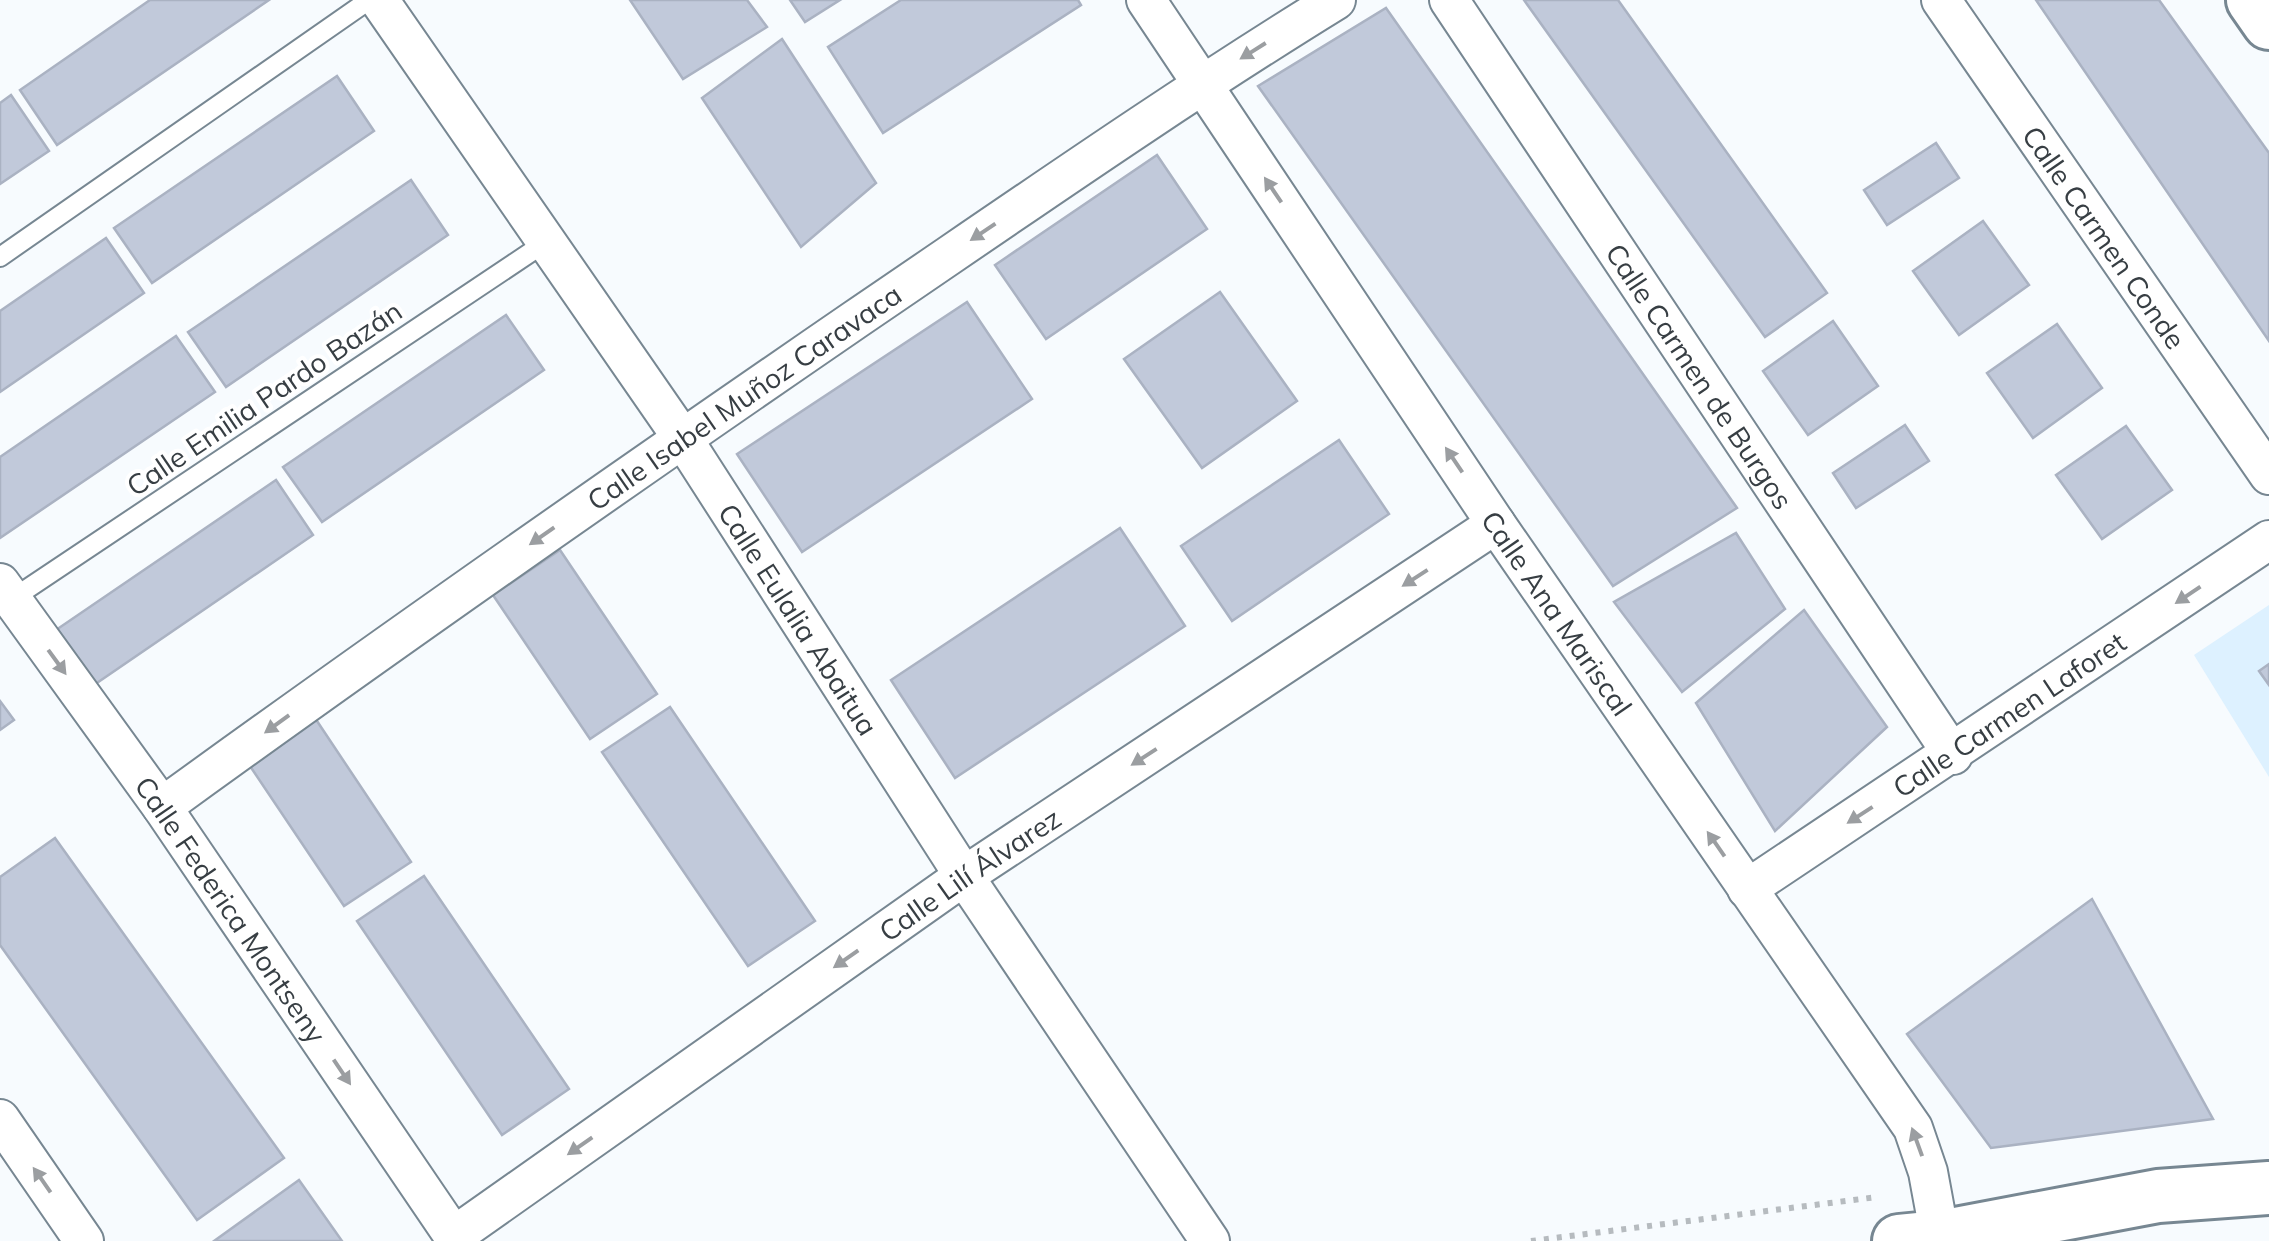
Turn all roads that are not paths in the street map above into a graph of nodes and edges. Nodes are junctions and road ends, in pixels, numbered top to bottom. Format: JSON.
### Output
{"nodes":[{"id":1,"x":368,"y":0,"type":"edge"},
{"id":2,"x":378,"y":0,"type":"edge"},
{"id":3,"x":1146,"y":0,"type":"edge"},
{"id":4,"x":1336,"y":0,"type":"edge"},
{"id":5,"x":1449,"y":0,"type":"edge"},
{"id":6,"x":1940,"y":0,"type":"edge"},
{"id":7,"x":2253,"y":0,"type":"edge"},
{"id":8,"x":2269,"y":23,"type":"edge"},
{"id":9,"x":1202,"y":82,"type":"junction"},
{"id":10,"x":546,"y":242,"type":"junction"},
{"id":11,"x":0,"y":256,"type":"edge"},
{"id":12,"x":682,"y":439,"type":"junction"},
{"id":13,"x":2269,"y":475,"type":"edge"},
{"id":14,"x":1496,"y":524,"type":"junction"},
{"id":15,"x":2269,"y":540,"type":"edge"},
{"id":16,"x":7,"y":602,"type":"edge"},
{"id":17,"x":1953,"y":754,"type":"junction"},
{"id":18,"x":162,"y":807,"type":"junction"},
{"id":19,"x":964,"y":876,"type":"junction"},
{"id":20,"x":1747,"y":889,"type":"junction"},
{"id":21,"x":0,"y":1120,"type":"edge"},
{"id":22,"x":2269,"y":1188,"type":"edge"},
{"id":23,"x":456,"y":1238,"type":"edge"},
{"id":24,"x":1920,"y":1239,"type":"edge"},
{"id":25,"x":84,"y":1241,"type":"edge"},
{"id":26,"x":1210,"y":1241,"type":"edge"}],
"edges":[{"from":1,"to":11,"type":"lane"},
{"from":2,"to":10,"type":"street","name":"Calle Eulalia Abaitua"},
{"from":3,"to":9,"type":"street","name":"Calle Ana Mariscal"},
{"from":4,"to":9,"type":"street","name":"Calle Isabel Muñoz Caravaca","one_way":true},
{"from":5,"to":17,"type":"street","name":"Calle Carmen de Burgos"},
{"from":6,"to":13,"type":"street","name":"Calle Carmen Conde"},
{"from":7,"to":8,"type":"street"},
{"from":9,"to":12,"type":"street","name":"Calle Isabel Muñoz Caravaca","one_way":true},
{"from":14,"to":9,"type":"street","name":"Calle Ana Mariscal","one_way":true},
{"from":10,"to":12,"type":"street","name":"Calle Eulalia Abaitua"},
{"from":10,"to":16,"type":"lane","name":"Calle Emilia Pardo Bazán"},
{"from":12,"to":18,"type":"street","name":"Calle Isabel Muñoz Caravaca","one_way":true},
{"from":12,"to":19,"type":"street","name":"Calle Eulalia Abaitua"},
{"from":14,"to":19,"type":"street","name":"Calle Lilí Álvarez","one_way":true},
{"from":20,"to":14,"type":"street","name":"Calle Ana Mariscal","one_way":true},
{"from":15,"to":17,"type":"street","name":"Calle Carmen Laforet","one_way":true},
{"from":16,"to":18,"type":"street","name":"Calle Federica Montseny","one_way":true},
{"from":17,"to":20,"type":"street","name":"Calle Carmen Laforet","one_way":true},
{"from":18,"to":23,"type":"street","name":"Calle Federica Montseny","one_way":true},
{"from":19,"to":23,"type":"street","name":"Calle Lilí Álvarez","one_way":true},
{"from":19,"to":26,"type":"street","name":"Calle Eulalia Abaitua"},
{"from":24,"to":20,"type":"street","name":"Calle Ana Mariscal","one_way":true},
{"from":25,"to":21,"type":"street","one_way":true},
{"from":22,"to":24,"type":"street"}]}
